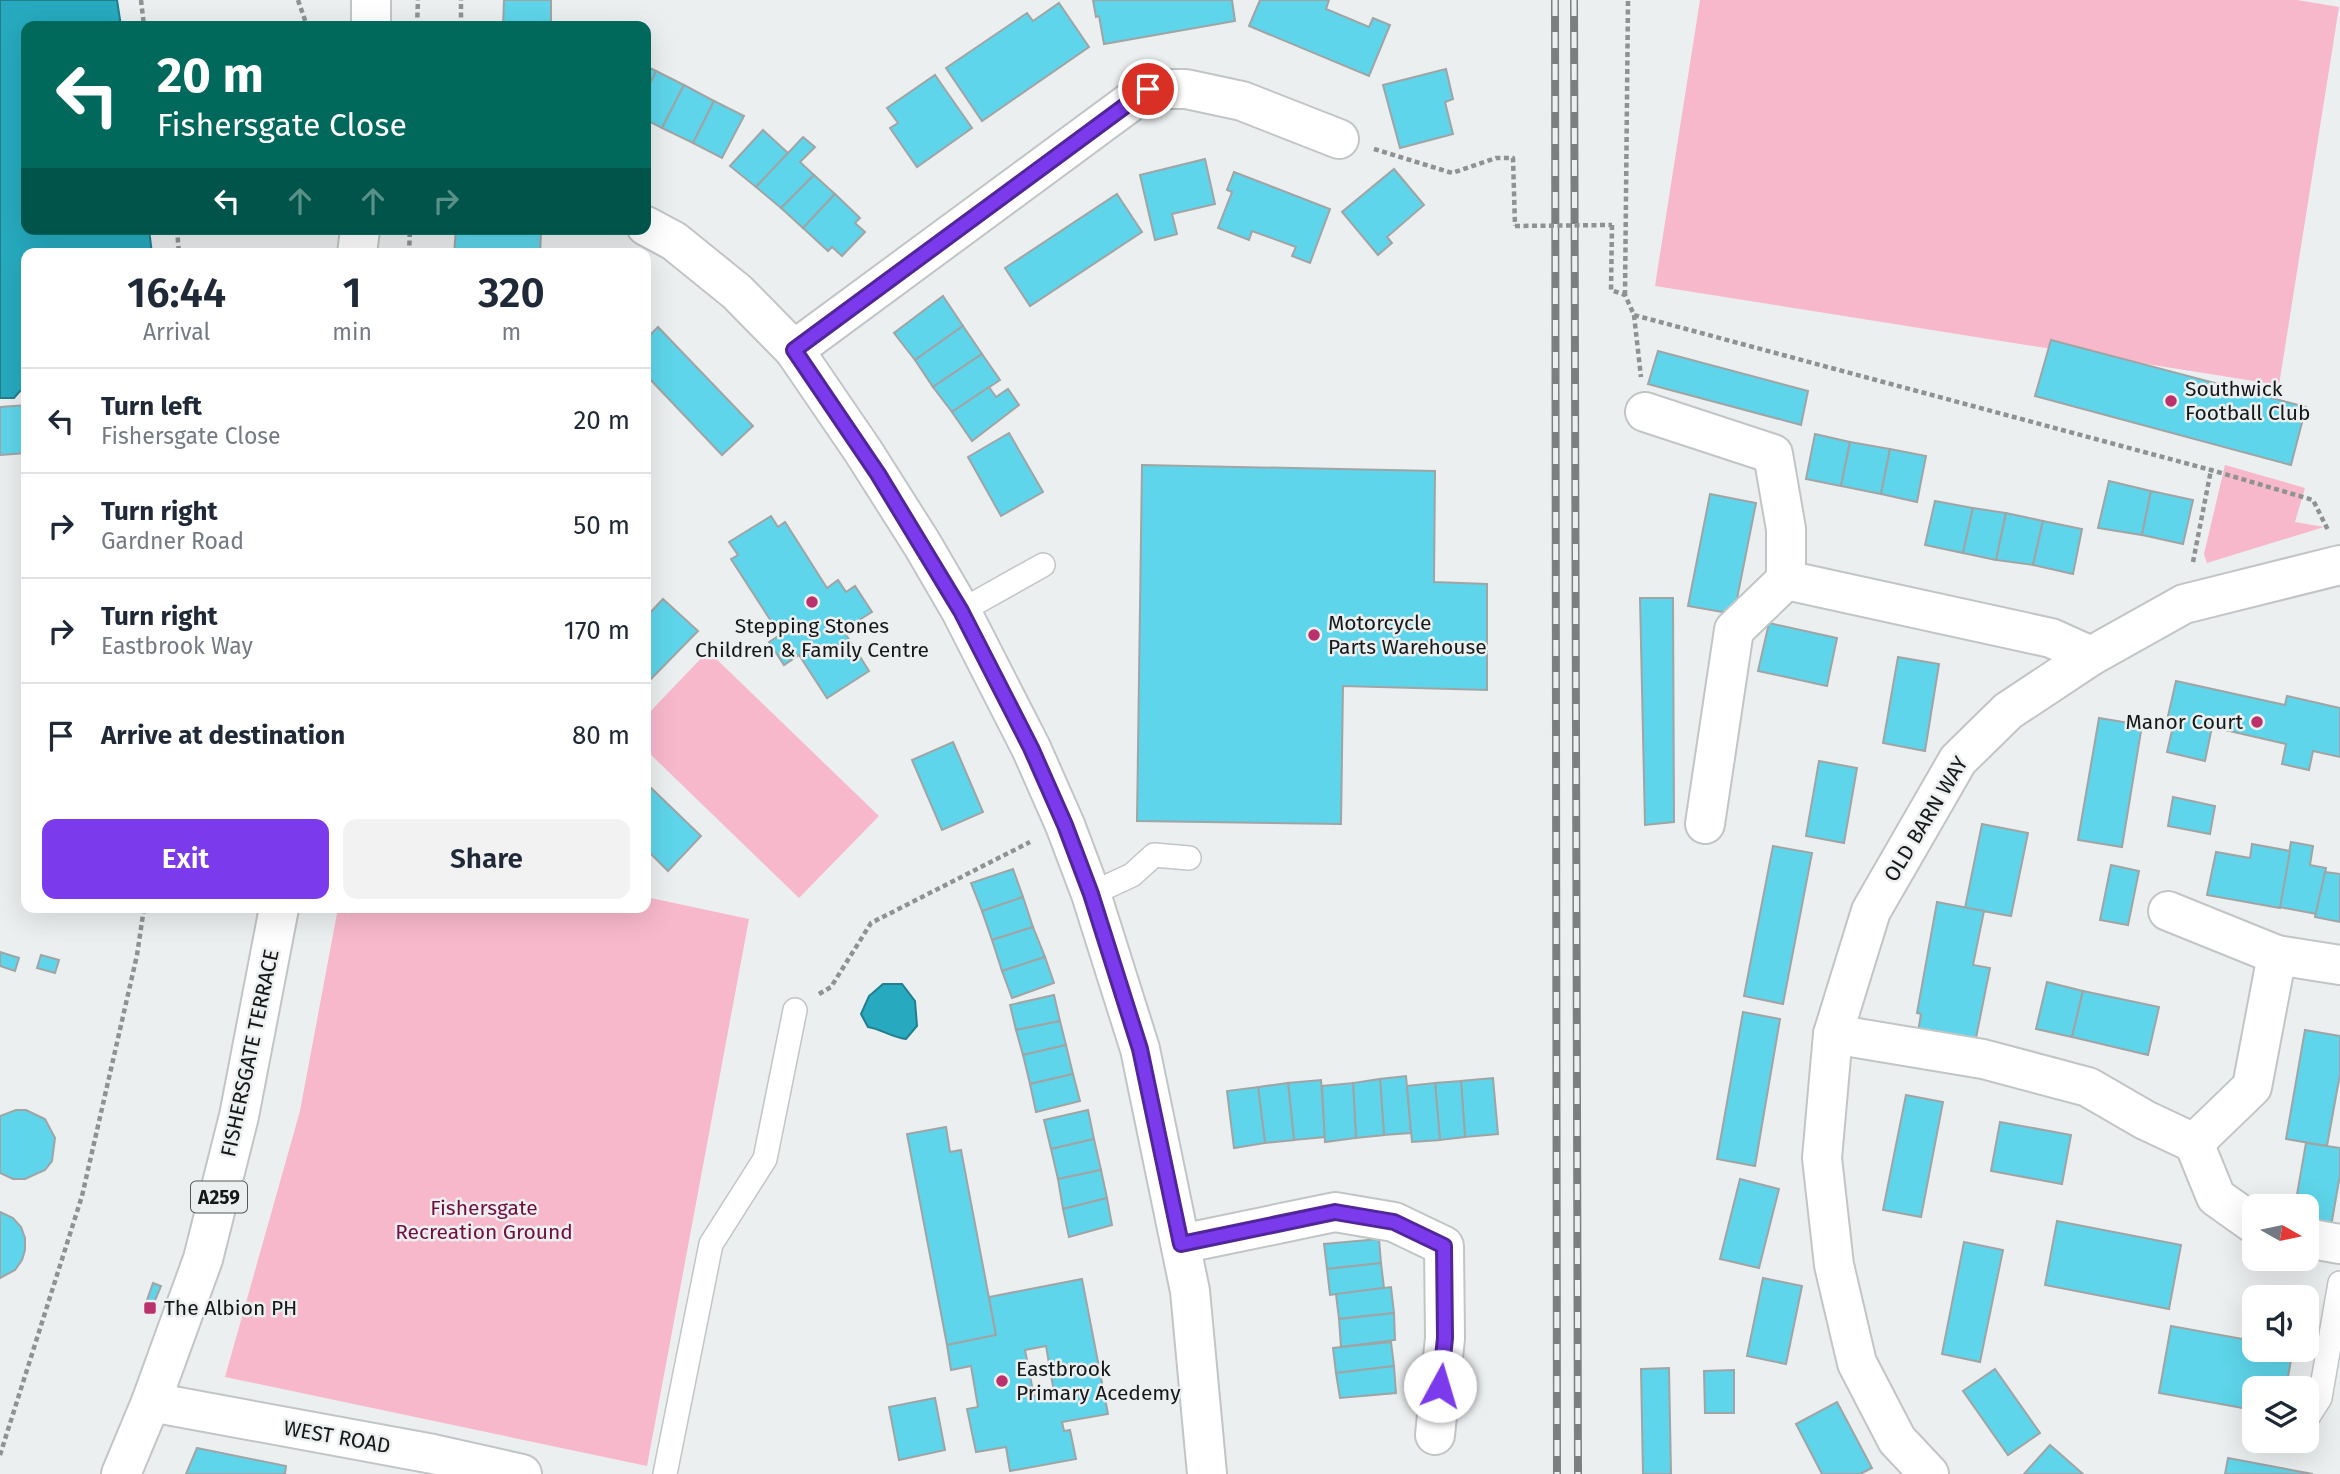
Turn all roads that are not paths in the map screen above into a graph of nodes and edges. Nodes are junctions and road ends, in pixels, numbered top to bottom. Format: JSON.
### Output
{"nodes":[{"id":1,"x":371,"y":0,"type":"edge"},
{"id":2,"x":371,"y":21,"type":"edge"},
{"id":3,"x":1339,"y":139,"type":"road end"},
{"id":4,"x":651,"y":228,"type":"edge"},
{"id":5,"x":794,"y":350,"type":"junction"},
{"id":6,"x":1645,"y":412,"type":"road end"},
{"id":7,"x":2334,"y":548,"type":"edge"},
{"id":8,"x":1043,"y":565,"type":"dead end"},
{"id":9,"x":1786,"y":580,"type":"junction"},
{"id":10,"x":961,"y":611,"type":"junction"},
{"id":11,"x":2091,"y":656,"type":"junction"},
{"id":12,"x":1705,"y":824,"type":"dead end"},
{"id":13,"x":1189,"y":858,"type":"dead end"},
{"id":14,"x":1091,"y":894,"type":"junction"},
{"id":15,"x":2168,"y":911,"type":"dead end"},
{"id":16,"x":278,"y":913,"type":"edge"},
{"id":17,"x":2277,"y":955,"type":"junction"},
{"id":18,"x":2340,"y":965,"type":"edge"},
{"id":19,"x":795,"y":1010,"type":"road end"},
{"id":20,"x":1833,"y":1034,"type":"junction"},
{"id":21,"x":2194,"y":1143,"type":"junction"},
{"id":22,"x":2242,"y":1215,"type":"edge"},
{"id":23,"x":2319,"y":1240,"type":"edge"},
{"id":24,"x":1181,"y":1244,"type":"junction"},
{"id":25,"x":2340,"y":1244,"type":"edge"},
{"id":26,"x":2340,"y":1283,"type":"edge"},
{"id":27,"x":2319,"y":1400,"type":"edge"},
{"id":28,"x":151,"y":1402,"type":"junction"},
{"id":29,"x":1435,"y":1435,"type":"dead end"},
{"id":30,"x":121,"y":1474,"type":"edge"},
{"id":31,"x":522,"y":1474,"type":"edge"},
{"id":32,"x":666,"y":1474,"type":"edge"},
{"id":33,"x":1207,"y":1474,"type":"edge"},
{"id":34,"x":1929,"y":1474,"type":"edge"}],
"edges":[{"from":1,"to":2,"type":"street"},
{"from":3,"to":5,"type":"street"},
{"from":4,"to":5,"type":"street"},
{"from":5,"to":10,"type":"street"},
{"from":6,"to":9,"type":"street"},
{"from":7,"to":11,"type":"street","name":"OLD BARN WAY"},
{"from":8,"to":10,"type":"lane"},
{"from":9,"to":11,"type":"street"},
{"from":9,"to":12,"type":"street"},
{"from":10,"to":14,"type":"street"},
{"from":11,"to":20,"type":"street","name":"OLD BARN WAY"},
{"from":13,"to":14,"type":"lane"},
{"from":14,"to":24,"type":"street"},
{"from":15,"to":17,"type":"street"},
{"from":16,"to":28,"type":"street","name":"FISHERSGATE TERRACE","number":"A259"},
{"from":17,"to":18,"type":"street"},
{"from":17,"to":21,"type":"street"},
{"from":19,"to":32,"type":"lane"},
{"from":20,"to":21,"type":"street"},
{"from":20,"to":34,"type":"street","name":"OLD BARN WAY"},
{"from":21,"to":22,"type":"street"},
{"from":23,"to":25,"type":"street"},
{"from":24,"to":29,"type":"street"},
{"from":24,"to":33,"type":"street"},
{"from":26,"to":27,"type":"lane"},
{"from":28,"to":30,"type":"street","name":"FISHERSGATE TERRACE","number":"A259"},
{"from":28,"to":31,"type":"street","name":"WEST ROAD"}]}
